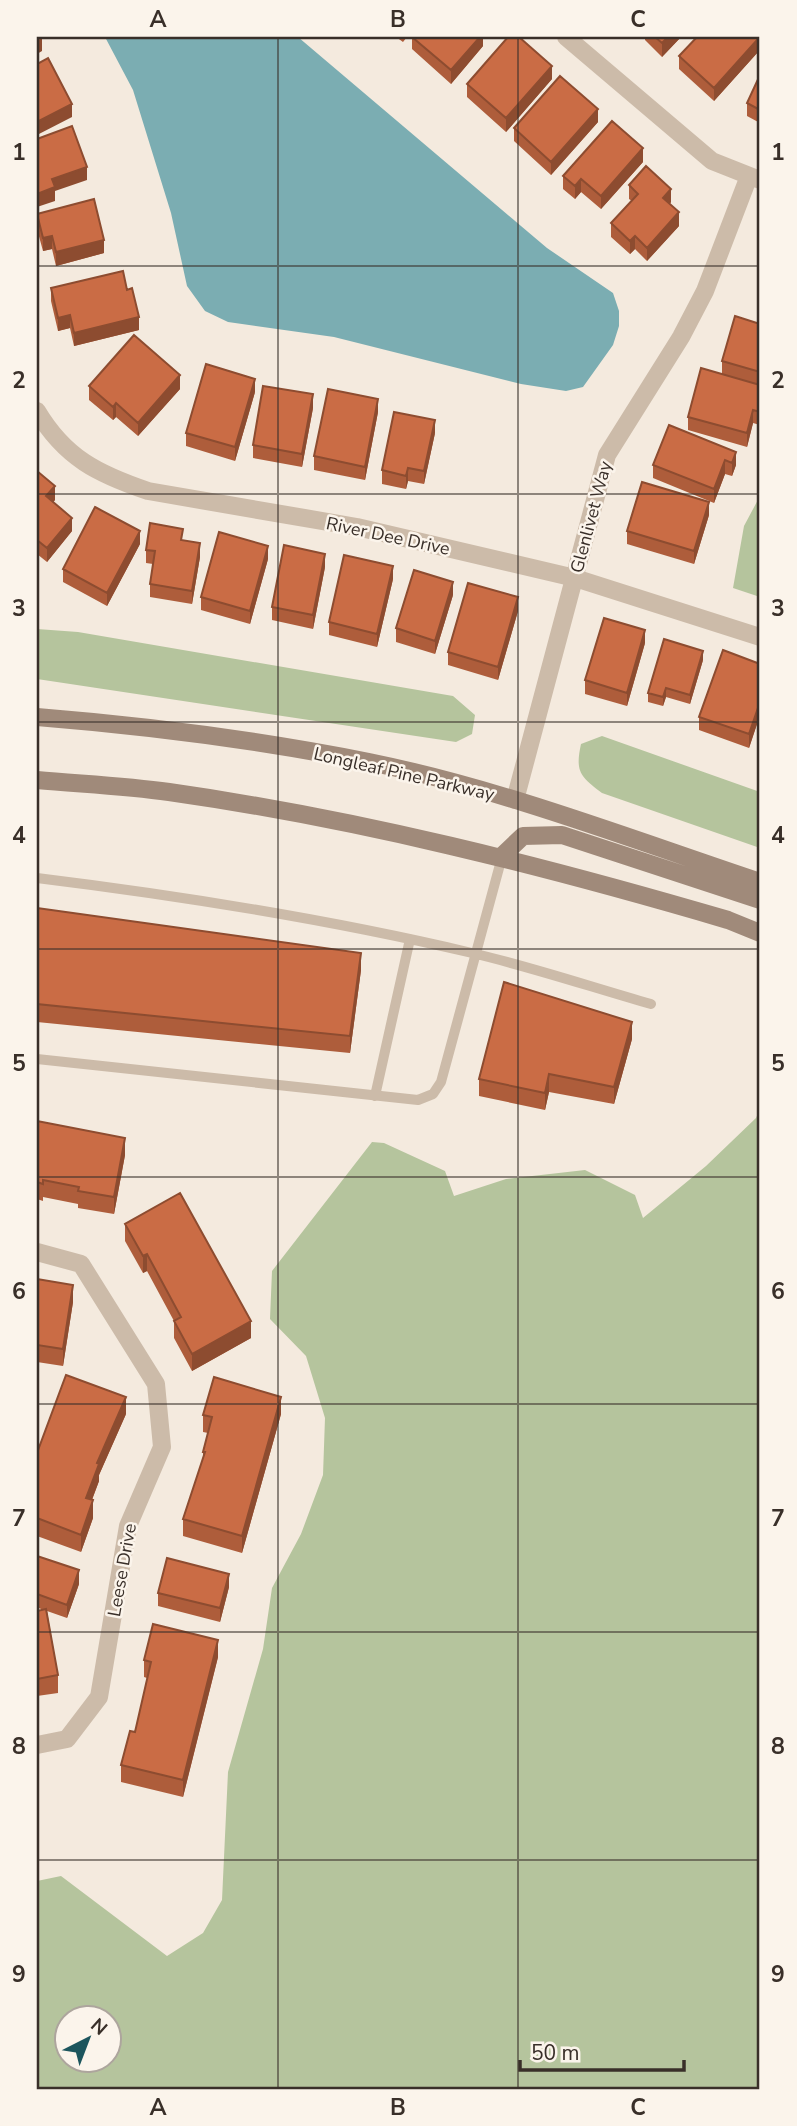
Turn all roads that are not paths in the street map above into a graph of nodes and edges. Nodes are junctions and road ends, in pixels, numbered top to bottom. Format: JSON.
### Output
{"nodes":[{"id":1,"x":566,"y":37,"type":"edge"},
{"id":2,"x":754,"y":178,"type":"edge"},
{"id":3,"x":37,"y":411,"type":"edge"},
{"id":4,"x":575,"y":578,"type":"junction"},
{"id":5,"x":760,"y":637,"type":"edge"},
{"id":6,"x":37,"y":717,"type":"edge"},
{"id":7,"x":37,"y":780,"type":"edge"},
{"id":8,"x":515,"y":800,"type":"junction"},
{"id":9,"x":502,"y":856,"type":"junction"},
{"id":10,"x":37,"y":878,"type":"edge"},
{"id":11,"x":760,"y":882,"type":"edge"},
{"id":12,"x":760,"y":900,"type":"edge"},
{"id":13,"x":760,"y":933,"type":"edge"},
{"id":14,"x":410,"y":939,"type":"junction"},
{"id":15,"x":474,"y":953,"type":"junction"},
{"id":16,"x":651,"y":1004,"type":"dead end"},
{"id":17,"x":37,"y":1059,"type":"edge"},
{"id":18,"x":374,"y":1096,"type":"junction"},
{"id":19,"x":37,"y":1252,"type":"edge"},
{"id":20,"x":37,"y":1745,"type":"edge"}],
"edges":[{"from":1,"to":2,"type":"street"},
{"from":2,"to":4,"type":"street","name":"Glenlivet Way"},
{"from":3,"to":4,"type":"street","name":"River Dee Drive"},
{"from":4,"to":5,"type":"street","name":"River Dee Drive"},
{"from":4,"to":8,"type":"street","name":"Glenlivet Way"},
{"from":6,"to":8,"type":"main road","name":"Longleaf Pine Parkway"},
{"from":7,"to":9,"type":"main road"},
{"from":8,"to":11,"type":"main road","name":"Longleaf Pine Parkway"},
{"from":9,"to":12,"type":"main road"},
{"from":9,"to":13,"type":"main road"},
{"from":9,"to":15,"type":"lane"},
{"from":10,"to":14,"type":"lane"},
{"from":14,"to":15,"type":"lane"},
{"from":14,"to":18,"type":"lane"},
{"from":15,"to":16,"type":"lane"},
{"from":15,"to":18,"type":"lane"},
{"from":17,"to":18,"type":"lane"},
{"from":19,"to":20,"type":"street","name":"Leese Drive"}]}
